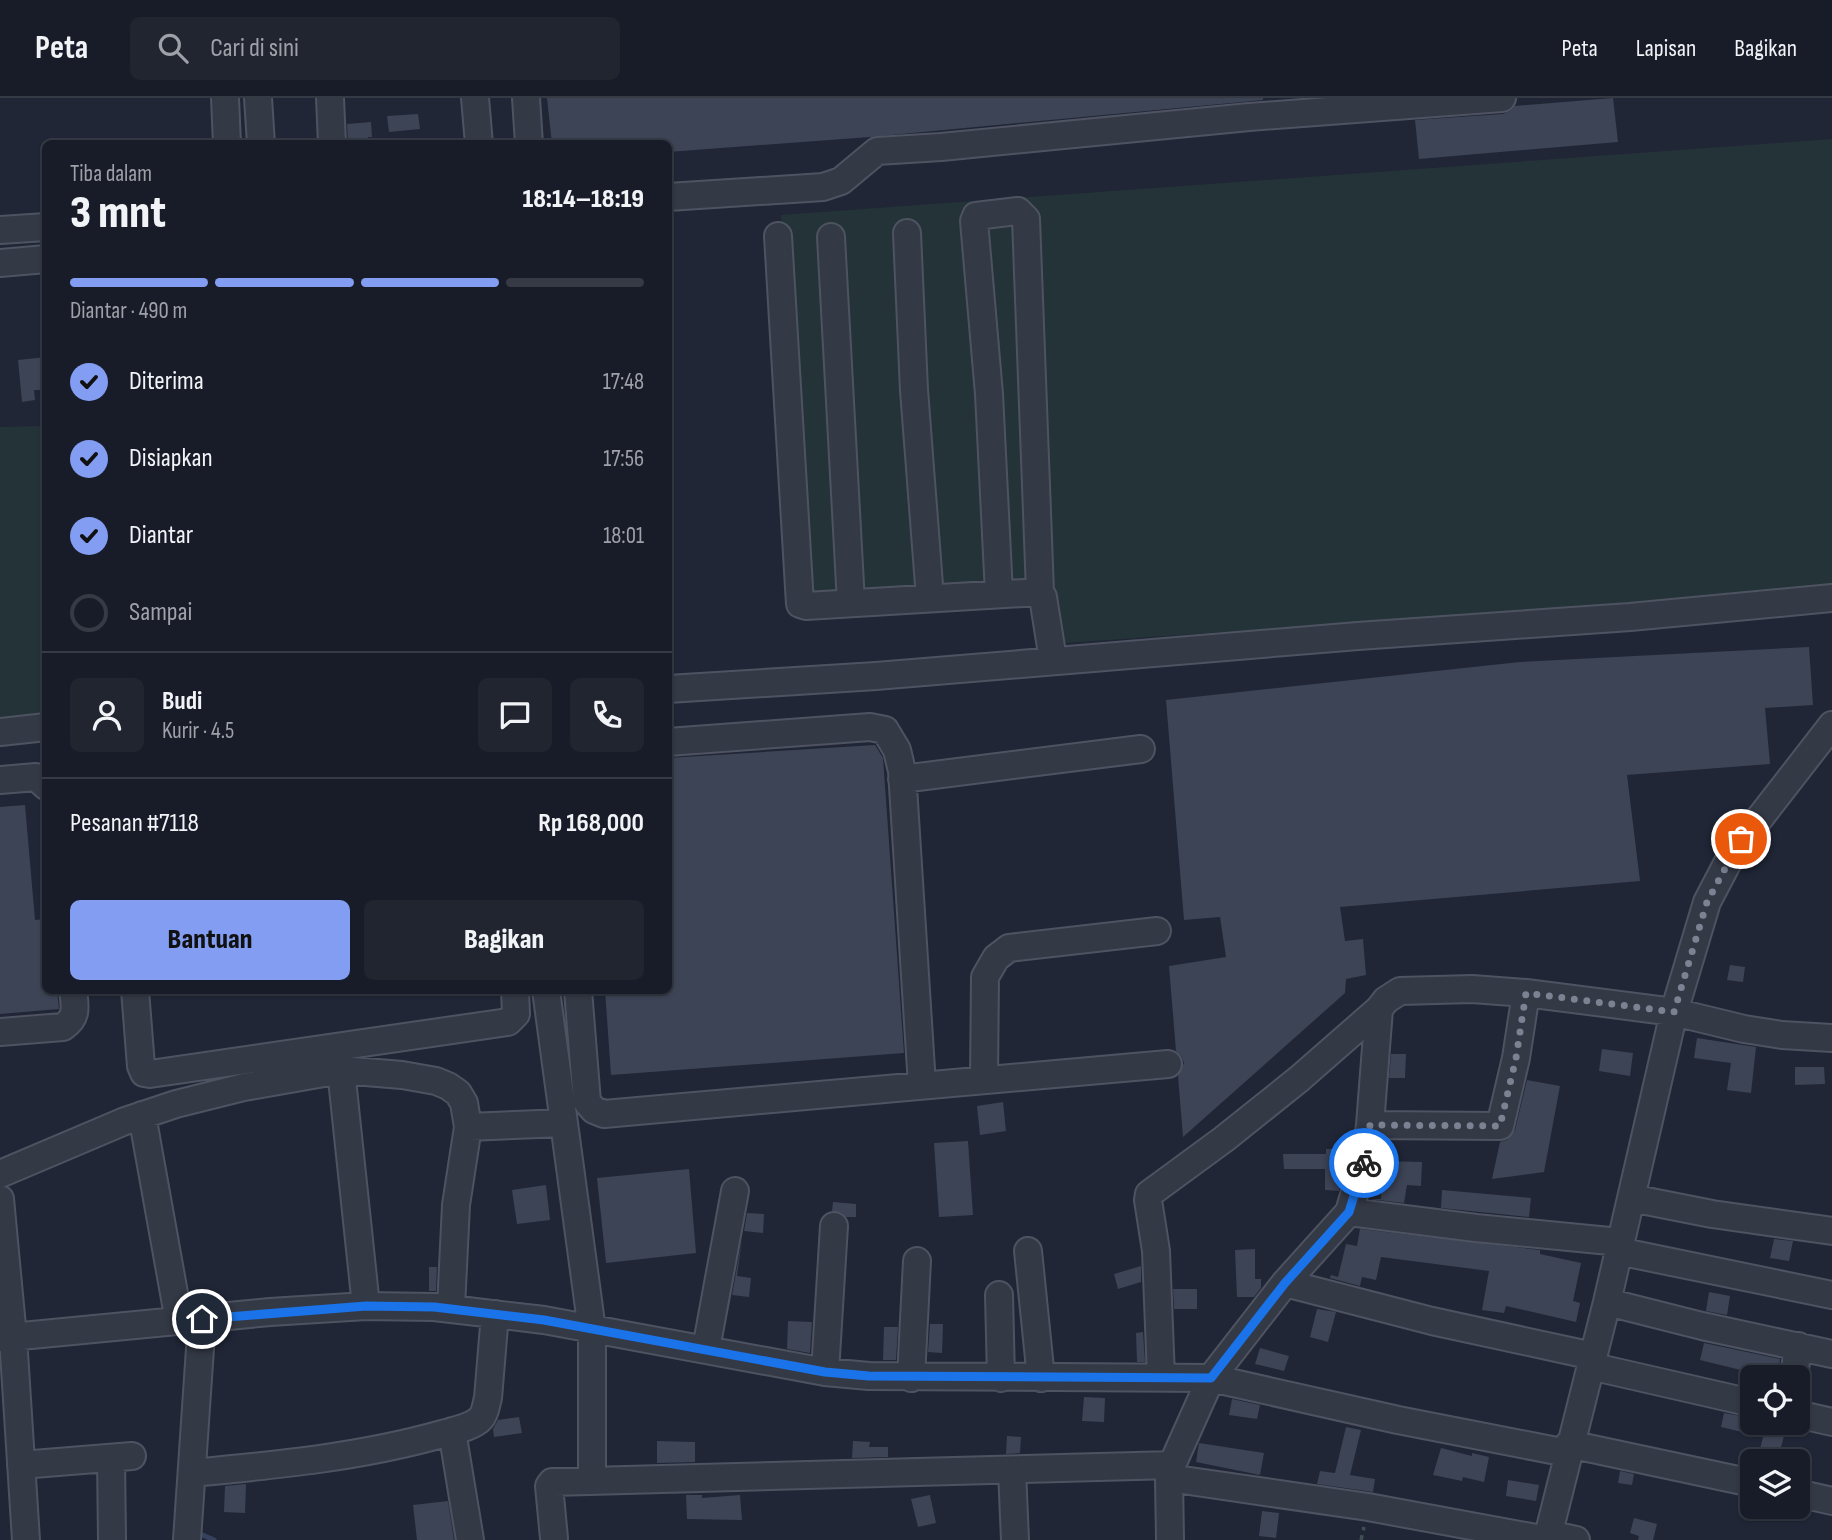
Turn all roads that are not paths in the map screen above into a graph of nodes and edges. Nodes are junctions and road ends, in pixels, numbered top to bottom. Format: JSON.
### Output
{"nodes":[{"id":1,"x":225,"y":98,"type":"edge"},
{"id":2,"x":258,"y":98,"type":"edge"},
{"id":3,"x":330,"y":98,"type":"edge"},
{"id":4,"x":475,"y":98,"type":"edge"},
{"id":5,"x":526,"y":98,"type":"edge"},
{"id":6,"x":1502,"y":98,"type":"edge"},
{"id":7,"x":1386,"y":102,"type":"edge"},
{"id":8,"x":1300,"y":106,"type":"edge"},
{"id":9,"x":227,"y":140,"type":"edge"},
{"id":10,"x":261,"y":140,"type":"edge"},
{"id":11,"x":332,"y":140,"type":"edge"},
{"id":12,"x":478,"y":140,"type":"edge"},
{"id":13,"x":529,"y":140,"type":"edge"},
{"id":14,"x":672,"y":197,"type":"edge"},
{"id":15,"x":42,"y":227,"type":"edge"},
{"id":16,"x":0,"y":230,"type":"edge"},
{"id":17,"x":907,"y":233,"type":"dead end"},
{"id":18,"x":778,"y":236,"type":"dead end"},
{"id":19,"x":831,"y":237,"type":"dead end"},
{"id":20,"x":42,"y":259,"type":"edge"},
{"id":21,"x":0,"y":263,"type":"edge"},
{"id":22,"x":1040,"y":592,"type":"junction"},
{"id":23,"x":999,"y":594,"type":"junction"},
{"id":24,"x":930,"y":598,"type":"junction"},
{"id":25,"x":1832,"y":598,"type":"edge"},
{"id":26,"x":851,"y":603,"type":"junction"},
{"id":27,"x":1053,"y":660,"type":"junction"},
{"id":28,"x":672,"y":689,"type":"edge"},
{"id":29,"x":1832,"y":725,"type":"edge"},
{"id":30,"x":42,"y":727,"type":"edge"},
{"id":31,"x":0,"y":732,"type":"edge"},
{"id":32,"x":672,"y":742,"type":"edge"},
{"id":33,"x":1141,"y":748,"type":"dead end"},
{"id":34,"x":902,"y":779,"type":"junction"},
{"id":35,"x":0,"y":780,"type":"edge"},
{"id":36,"x":42,"y":782,"type":"edge"},
{"id":37,"x":1157,"y":931,"type":"dead end"},
{"id":38,"x":1526,"y":993,"type":"junction"},
{"id":39,"x":74,"y":994,"type":"edge"},
{"id":40,"x":135,"y":994,"type":"edge"},
{"id":41,"x":515,"y":994,"type":"edge"},
{"id":42,"x":547,"y":994,"type":"edge"},
{"id":43,"x":578,"y":994,"type":"edge"},
{"id":44,"x":1379,"y":1009,"type":"junction"},
{"id":45,"x":1674,"y":1012,"type":"junction"},
{"id":46,"x":0,"y":1031,"type":"edge"},
{"id":47,"x":1832,"y":1038,"type":"edge"},
{"id":48,"x":1168,"y":1064,"type":"dead end"},
{"id":49,"x":341,"y":1070,"type":"junction"},
{"id":50,"x":984,"y":1080,"type":"junction"},
{"id":51,"x":922,"y":1085,"type":"junction"},
{"id":52,"x":142,"y":1115,"type":"junction"},
{"id":53,"x":564,"y":1123,"type":"junction"},
{"id":54,"x":1370,"y":1125,"type":"junction"},
{"id":55,"x":468,"y":1127,"type":"junction"},
{"id":56,"x":0,"y":1174,"type":"edge"},
{"id":57,"x":734,"y":1191,"type":"dead end"},
{"id":58,"x":1631,"y":1198,"type":"junction"},
{"id":59,"x":0,"y":1199,"type":"edge"},
{"id":60,"x":1349,"y":1212,"type":"junction"},
{"id":61,"x":834,"y":1226,"type":"dead end"},
{"id":62,"x":1832,"y":1231,"type":"edge"},
{"id":63,"x":1619,"y":1247,"type":"junction"},
{"id":64,"x":1028,"y":1251,"type":"dead end"},
{"id":65,"x":917,"y":1261,"type":"dead end"},
{"id":66,"x":1285,"y":1283,"type":"junction"},
{"id":67,"x":1832,"y":1294,"type":"edge"},
{"id":68,"x":999,"y":1295,"type":"dead end"},
{"id":69,"x":1606,"y":1302,"type":"junction"},
{"id":70,"x":366,"y":1306,"type":"junction"},
{"id":71,"x":451,"y":1308,"type":"junction"},
{"id":72,"x":495,"y":1314,"type":"junction"},
{"id":73,"x":190,"y":1320,"type":"junction"},
{"id":74,"x":592,"y":1329,"type":"junction"},
{"id":75,"x":6,"y":1338,"type":"edge"},
{"id":76,"x":1798,"y":1346,"type":"junction"},
{"id":77,"x":706,"y":1349,"type":"junction"},
{"id":78,"x":1832,"y":1354,"type":"edge"},
{"id":79,"x":1592,"y":1361,"type":"junction"},
{"id":80,"x":1796,"y":1365,"type":"edge"},
{"id":81,"x":825,"y":1372,"type":"junction"},
{"id":82,"x":1161,"y":1377,"type":"junction"},
{"id":83,"x":911,"y":1378,"type":"junction"},
{"id":84,"x":1001,"y":1378,"type":"junction"},
{"id":85,"x":1041,"y":1378,"type":"junction"},
{"id":86,"x":1211,"y":1378,"type":"junction"},
{"id":87,"x":1740,"y":1400,"type":"edge"},
{"id":88,"x":1810,"y":1417,"type":"edge"},
{"id":89,"x":1832,"y":1422,"type":"edge"},
{"id":90,"x":452,"y":1431,"type":"junction"},
{"id":91,"x":1568,"y":1448,"type":"junction"},
{"id":92,"x":22,"y":1465,"type":"junction"},
{"id":93,"x":1012,"y":1470,"type":"junction"},
{"id":94,"x":1171,"y":1472,"type":"junction"},
{"id":95,"x":192,"y":1473,"type":"junction"},
{"id":96,"x":592,"y":1481,"type":"junction"},
{"id":97,"x":1740,"y":1481,"type":"edge"},
{"id":98,"x":1810,"y":1496,"type":"edge"},
{"id":99,"x":1832,"y":1501,"type":"edge"},
{"id":100,"x":187,"y":1534,"type":"edge"},
{"id":101,"x":1548,"y":1534,"type":"junction"},
{"id":102,"x":554,"y":1538,"type":"dead end"},
{"id":103,"x":26,"y":1540,"type":"edge"},
{"id":104,"x":112,"y":1540,"type":"edge"},
{"id":105,"x":470,"y":1540,"type":"edge"},
{"id":106,"x":1015,"y":1540,"type":"edge"},
{"id":107,"x":1170,"y":1540,"type":"edge"},
{"id":108,"x":1576,"y":1540,"type":"edge"}],
"edges":[{"from":1,"to":9,"type":"street"},
{"from":2,"to":10,"type":"street"},
{"from":3,"to":11,"type":"street"},
{"from":4,"to":12,"type":"street"},
{"from":5,"to":13,"type":"street"},
{"from":6,"to":7,"type":"street"},
{"from":7,"to":8,"type":"street"},
{"from":8,"to":14,"type":"street"},
{"from":15,"to":16,"type":"street"},
{"from":17,"to":24,"type":"street"},
{"from":18,"to":26,"type":"street"},
{"from":19,"to":26,"type":"street"},
{"from":20,"to":21,"type":"street"},
{"from":22,"to":23,"type":"street"},
{"from":22,"to":23,"type":"street"},
{"from":22,"to":27,"type":"street"},
{"from":23,"to":24,"type":"street"},
{"from":24,"to":26,"type":"street"},
{"from":25,"to":27,"type":"street"},
{"from":27,"to":28,"type":"street"},
{"from":29,"to":45,"type":"street"},
{"from":30,"to":31,"type":"street"},
{"from":32,"to":34,"type":"street"},
{"from":33,"to":34,"type":"street"},
{"from":34,"to":51,"type":"street"},
{"from":35,"to":36,"type":"street"},
{"from":37,"to":50,"type":"street"},
{"from":38,"to":44,"type":"street"},
{"from":38,"to":45,"type":"street"},
{"from":38,"to":54,"type":"street"},
{"from":39,"to":46,"type":"street"},
{"from":40,"to":41,"type":"street"},
{"from":42,"to":53,"type":"street"},
{"from":43,"to":51,"type":"street"},
{"from":44,"to":54,"type":"street"},
{"from":44,"to":82,"type":"street"},
{"from":45,"to":47,"type":"street"},
{"from":45,"to":58,"type":"street"},
{"from":48,"to":50,"type":"street"},
{"from":49,"to":52,"type":"street"},
{"from":49,"to":55,"type":"street"},
{"from":49,"to":70,"type":"street"},
{"from":50,"to":51,"type":"street"},
{"from":52,"to":56,"type":"street"},
{"from":52,"to":73,"type":"street"},
{"from":53,"to":55,"type":"street"},
{"from":53,"to":74,"type":"street"},
{"from":54,"to":60,"type":"street"},
{"from":55,"to":71,"type":"street"},
{"from":57,"to":77,"type":"street"},
{"from":58,"to":62,"type":"street"},
{"from":58,"to":63,"type":"street"},
{"from":59,"to":75,"type":"street"},
{"from":60,"to":63,"type":"street"},
{"from":60,"to":66,"type":"street"},
{"from":61,"to":81,"type":"street"},
{"from":63,"to":67,"type":"street"},
{"from":63,"to":69,"type":"street"},
{"from":64,"to":85,"type":"street"},
{"from":65,"to":83,"type":"street"},
{"from":66,"to":79,"type":"street"},
{"from":66,"to":86,"type":"street"},
{"from":68,"to":84,"type":"street"},
{"from":69,"to":76,"type":"street"},
{"from":69,"to":79,"type":"street"},
{"from":70,"to":71,"type":"street"},
{"from":70,"to":73,"type":"street"},
{"from":71,"to":72,"type":"street"},
{"from":72,"to":74,"type":"street"},
{"from":72,"to":90,"type":"street"},
{"from":73,"to":75,"type":"street"},
{"from":73,"to":95,"type":"street"},
{"from":74,"to":77,"type":"street"},
{"from":74,"to":96,"type":"street"},
{"from":75,"to":92,"type":"street"},
{"from":76,"to":78,"type":"street"},
{"from":76,"to":80,"type":"street"},
{"from":77,"to":81,"type":"street"},
{"from":79,"to":87,"type":"street"},
{"from":79,"to":91,"type":"street"},
{"from":81,"to":83,"type":"street"},
{"from":82,"to":85,"type":"street"},
{"from":82,"to":86,"type":"street"},
{"from":83,"to":84,"type":"street"},
{"from":84,"to":85,"type":"street"},
{"from":86,"to":91,"type":"street"},
{"from":86,"to":94,"type":"street"},
{"from":88,"to":89,"type":"street"},
{"from":90,"to":95,"type":"street"},
{"from":90,"to":105,"type":"street"},
{"from":91,"to":97,"type":"street"},
{"from":91,"to":101,"type":"street"},
{"from":92,"to":103,"type":"street"},
{"from":92,"to":104,"type":"street"},
{"from":93,"to":94,"type":"street"},
{"from":93,"to":96,"type":"street"},
{"from":93,"to":106,"type":"street"},
{"from":94,"to":101,"type":"street"},
{"from":94,"to":107,"type":"street"},
{"from":95,"to":100,"type":"street"},
{"from":96,"to":102,"type":"street"},
{"from":98,"to":99,"type":"street"},
{"from":101,"to":108,"type":"street"}]}
